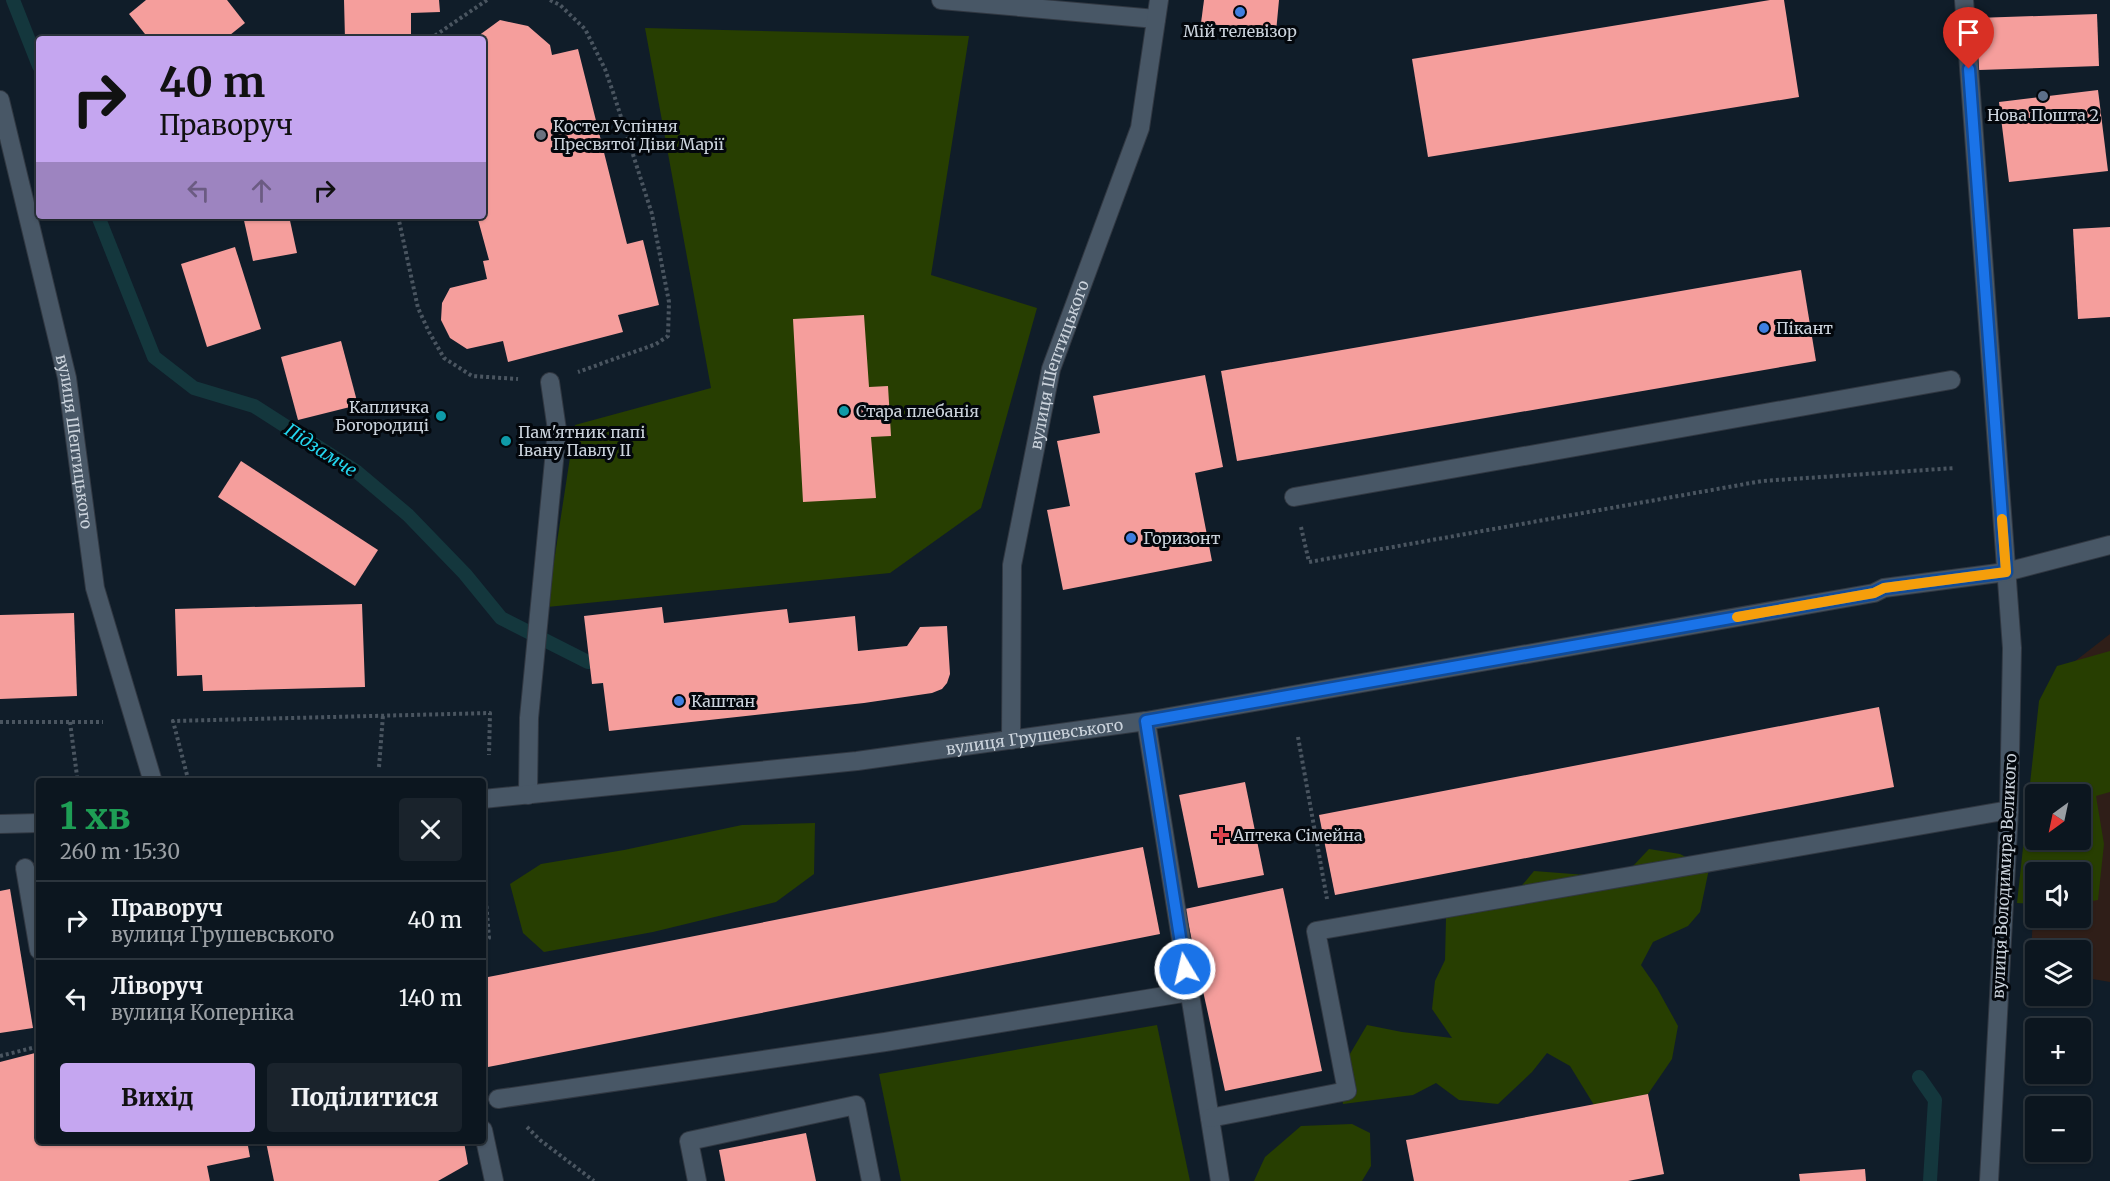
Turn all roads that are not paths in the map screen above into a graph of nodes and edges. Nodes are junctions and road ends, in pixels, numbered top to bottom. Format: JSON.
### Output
{"nodes":[{"id":1,"x":941,"y":0,"type":"edge"},
{"id":2,"x":1159,"y":0,"type":"edge"},
{"id":3,"x":1964,"y":0,"type":"edge"},
{"id":4,"x":1156,"y":19,"type":"junction"},
{"id":5,"x":0,"y":100,"type":"edge"},
{"id":6,"x":1951,"y":380,"type":"dead end"},
{"id":7,"x":550,"y":382,"type":"road end"},
{"id":8,"x":1294,"y":497,"type":"dead end"},
{"id":9,"x":2110,"y":545,"type":"edge"},
{"id":10,"x":2006,"y":572,"type":"junction"},
{"id":11,"x":1146,"y":721,"type":"junction"},
{"id":12,"x":1011,"y":740,"type":"junction"},
{"id":13,"x":152,"y":778,"type":"edge"},
{"id":14,"x":528,"y":795,"type":"junction"},
{"id":15,"x":486,"y":799,"type":"edge"},
{"id":16,"x":2009,"y":810,"type":"junction"},
{"id":17,"x":36,"y":823,"type":"edge"},
{"id":18,"x":0,"y":824,"type":"edge"},
{"id":19,"x":25,"y":868,"type":"dead end"},
{"id":20,"x":36,"y":932,"type":"edge"},
{"id":21,"x":1189,"y":992,"type":"junction"},
{"id":22,"x":498,"y":1100,"type":"road end"},
{"id":23,"x":1210,"y":1118,"type":"junction"},
{"id":24,"x":486,"y":1144,"type":"edge"},
{"id":25,"x":494,"y":1181,"type":"edge"},
{"id":26,"x":697,"y":1181,"type":"edge"},
{"id":27,"x":871,"y":1181,"type":"edge"},
{"id":28,"x":1220,"y":1181,"type":"edge"},
{"id":29,"x":1989,"y":1181,"type":"edge"}],
"edges":[{"from":1,"to":4,"type":"street"},
{"from":2,"to":4,"type":"street","name":"вулиця Шептицького"},
{"from":3,"to":10,"type":"street","name":"вулиця Володимира Великого"},
{"from":4,"to":12,"type":"street","name":"вулиця Шептицького"},
{"from":5,"to":13,"type":"street","name":"вулиця Шептицького"},
{"from":6,"to":8,"type":"street"},
{"from":7,"to":14,"type":"street"},
{"from":9,"to":10,"type":"street","name":"вулиця Грушевського"},
{"from":10,"to":11,"type":"street","name":"вулиця Грушевського"},
{"from":10,"to":16,"type":"street","name":"вулиця Володимира Великого"},
{"from":11,"to":12,"type":"street","name":"вулиця Грушевського"},
{"from":11,"to":21,"type":"street"},
{"from":12,"to":14,"type":"street","name":"вулиця Грушевського"},
{"from":14,"to":15,"type":"street","name":"вулиця Грушевського"},
{"from":16,"to":23,"type":"street"},
{"from":16,"to":29,"type":"street","name":"вулиця Володимира Великого"},
{"from":17,"to":18,"type":"street"},
{"from":19,"to":20,"type":"street"},
{"from":21,"to":22,"type":"street"},
{"from":21,"to":23,"type":"street"},
{"from":23,"to":28,"type":"street"},
{"from":24,"to":25,"type":"street"},
{"from":26,"to":27,"type":"street"}]}
